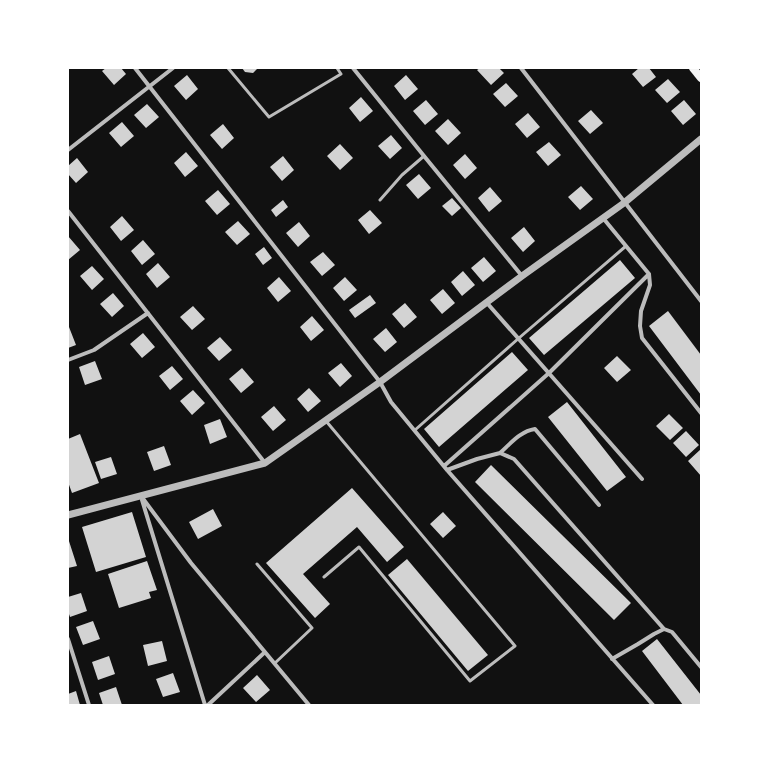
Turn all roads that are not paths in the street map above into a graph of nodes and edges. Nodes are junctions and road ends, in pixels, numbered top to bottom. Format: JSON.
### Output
{"nodes":[{"id":1,"x":135,"y":68,"type":"edge"},
{"id":2,"x":173,"y":68,"type":"edge"},
{"id":3,"x":228,"y":68,"type":"edge"},
{"id":4,"x":337,"y":68,"type":"edge"},
{"id":5,"x":353,"y":68,"type":"edge"},
{"id":6,"x":521,"y":68,"type":"edge"},
{"id":7,"x":693,"y":68,"type":"edge"},
{"id":8,"x":701,"y":78,"type":"edge"},
{"id":9,"x":149,"y":87,"type":"junction"},
{"id":10,"x":701,"y":139,"type":"edge"},
{"id":11,"x":68,"y":150,"type":"edge"},
{"id":12,"x":424,"y":156,"type":"junction"},
{"id":13,"x":380,"y":200,"type":"dead end"},
{"id":14,"x":624,"y":202,"type":"junction"},
{"id":15,"x":68,"y":211,"type":"edge"},
{"id":16,"x":603,"y":218,"type":"junction"},
{"id":17,"x":626,"y":246,"type":"junction"},
{"id":18,"x":649,"y":274,"type":"junction"},
{"id":19,"x":522,"y":276,"type":"junction"},
{"id":20,"x":701,"y":301,"type":"edge"},
{"id":21,"x":487,"y":303,"type":"junction"},
{"id":22,"x":148,"y":313,"type":"junction"},
{"id":23,"x":519,"y":338,"type":"junction"},
{"id":24,"x":68,"y":360,"type":"edge"},
{"id":25,"x":549,"y":373,"type":"junction"},
{"id":26,"x":380,"y":382,"type":"junction"},
{"id":27,"x":701,"y":413,"type":"edge"},
{"id":28,"x":326,"y":421,"type":"junction"},
{"id":29,"x":415,"y":430,"type":"junction"},
{"id":30,"x":500,"y":453,"type":"junction"},
{"id":31,"x":265,"y":463,"type":"junction"},
{"id":32,"x":446,"y":468,"type":"junction"},
{"id":33,"x":642,"y":480,"type":"dead end"},
{"id":34,"x":141,"y":496,"type":"junction"},
{"id":35,"x":599,"y":505,"type":"dead end"},
{"id":36,"x":68,"y":516,"type":"edge"},
{"id":37,"x":257,"y":564,"type":"dead end"},
{"id":38,"x":324,"y":577,"type":"dead end"},
{"id":39,"x":664,"y":629,"type":"junction"},
{"id":40,"x":68,"y":638,"type":"edge"},
{"id":41,"x":265,"y":652,"type":"junction"},
{"id":42,"x":612,"y":659,"type":"junction"},
{"id":43,"x":275,"y":664,"type":"junction"},
{"id":44,"x":701,"y":667,"type":"edge"},
{"id":45,"x":89,"y":705,"type":"edge"},
{"id":46,"x":206,"y":705,"type":"edge"},
{"id":47,"x":309,"y":705,"type":"edge"},
{"id":48,"x":653,"y":705,"type":"edge"}],
"edges":[{"from":1,"to":9,"type":"street"},
{"from":2,"to":9,"type":"street"},
{"from":3,"to":4,"type":"lane"},
{"from":5,"to":12,"type":"street"},
{"from":6,"to":14,"type":"street"},
{"from":7,"to":8,"type":"main road"},
{"from":9,"to":11,"type":"street"},
{"from":9,"to":26,"type":"street"},
{"from":10,"to":14,"type":"street"},
{"from":12,"to":13,"type":"lane"},
{"from":12,"to":19,"type":"street"},
{"from":14,"to":16,"type":"street"},
{"from":14,"to":20,"type":"street"},
{"from":15,"to":22,"type":"street"},
{"from":16,"to":17,"type":"street"},
{"from":16,"to":19,"type":"street"},
{"from":17,"to":18,"type":"street"},
{"from":17,"to":23,"type":"lane"},
{"from":18,"to":25,"type":"street"},
{"from":18,"to":27,"type":"street"},
{"from":19,"to":21,"type":"street"},
{"from":21,"to":23,"type":"street"},
{"from":21,"to":26,"type":"street"},
{"from":22,"to":24,"type":"street"},
{"from":22,"to":31,"type":"street"},
{"from":23,"to":25,"type":"street"},
{"from":23,"to":29,"type":"lane"},
{"from":25,"to":32,"type":"street"},
{"from":25,"to":33,"type":"street"},
{"from":26,"to":28,"type":"street"},
{"from":26,"to":29,"type":"street"},
{"from":28,"to":31,"type":"street"},
{"from":28,"to":38,"type":"lane"},
{"from":29,"to":32,"type":"street"},
{"from":30,"to":32,"type":"street"},
{"from":30,"to":35,"type":"street"},
{"from":30,"to":39,"type":"street"},
{"from":31,"to":34,"type":"street"},
{"from":32,"to":42,"type":"street"},
{"from":34,"to":36,"type":"street"},
{"from":34,"to":41,"type":"street"},
{"from":34,"to":46,"type":"street"},
{"from":37,"to":43,"type":"lane"},
{"from":39,"to":42,"type":"street"},
{"from":39,"to":44,"type":"street"},
{"from":40,"to":45,"type":"street"},
{"from":41,"to":43,"type":"street"},
{"from":41,"to":46,"type":"street"},
{"from":42,"to":48,"type":"street"},
{"from":43,"to":47,"type":"street"}]}
